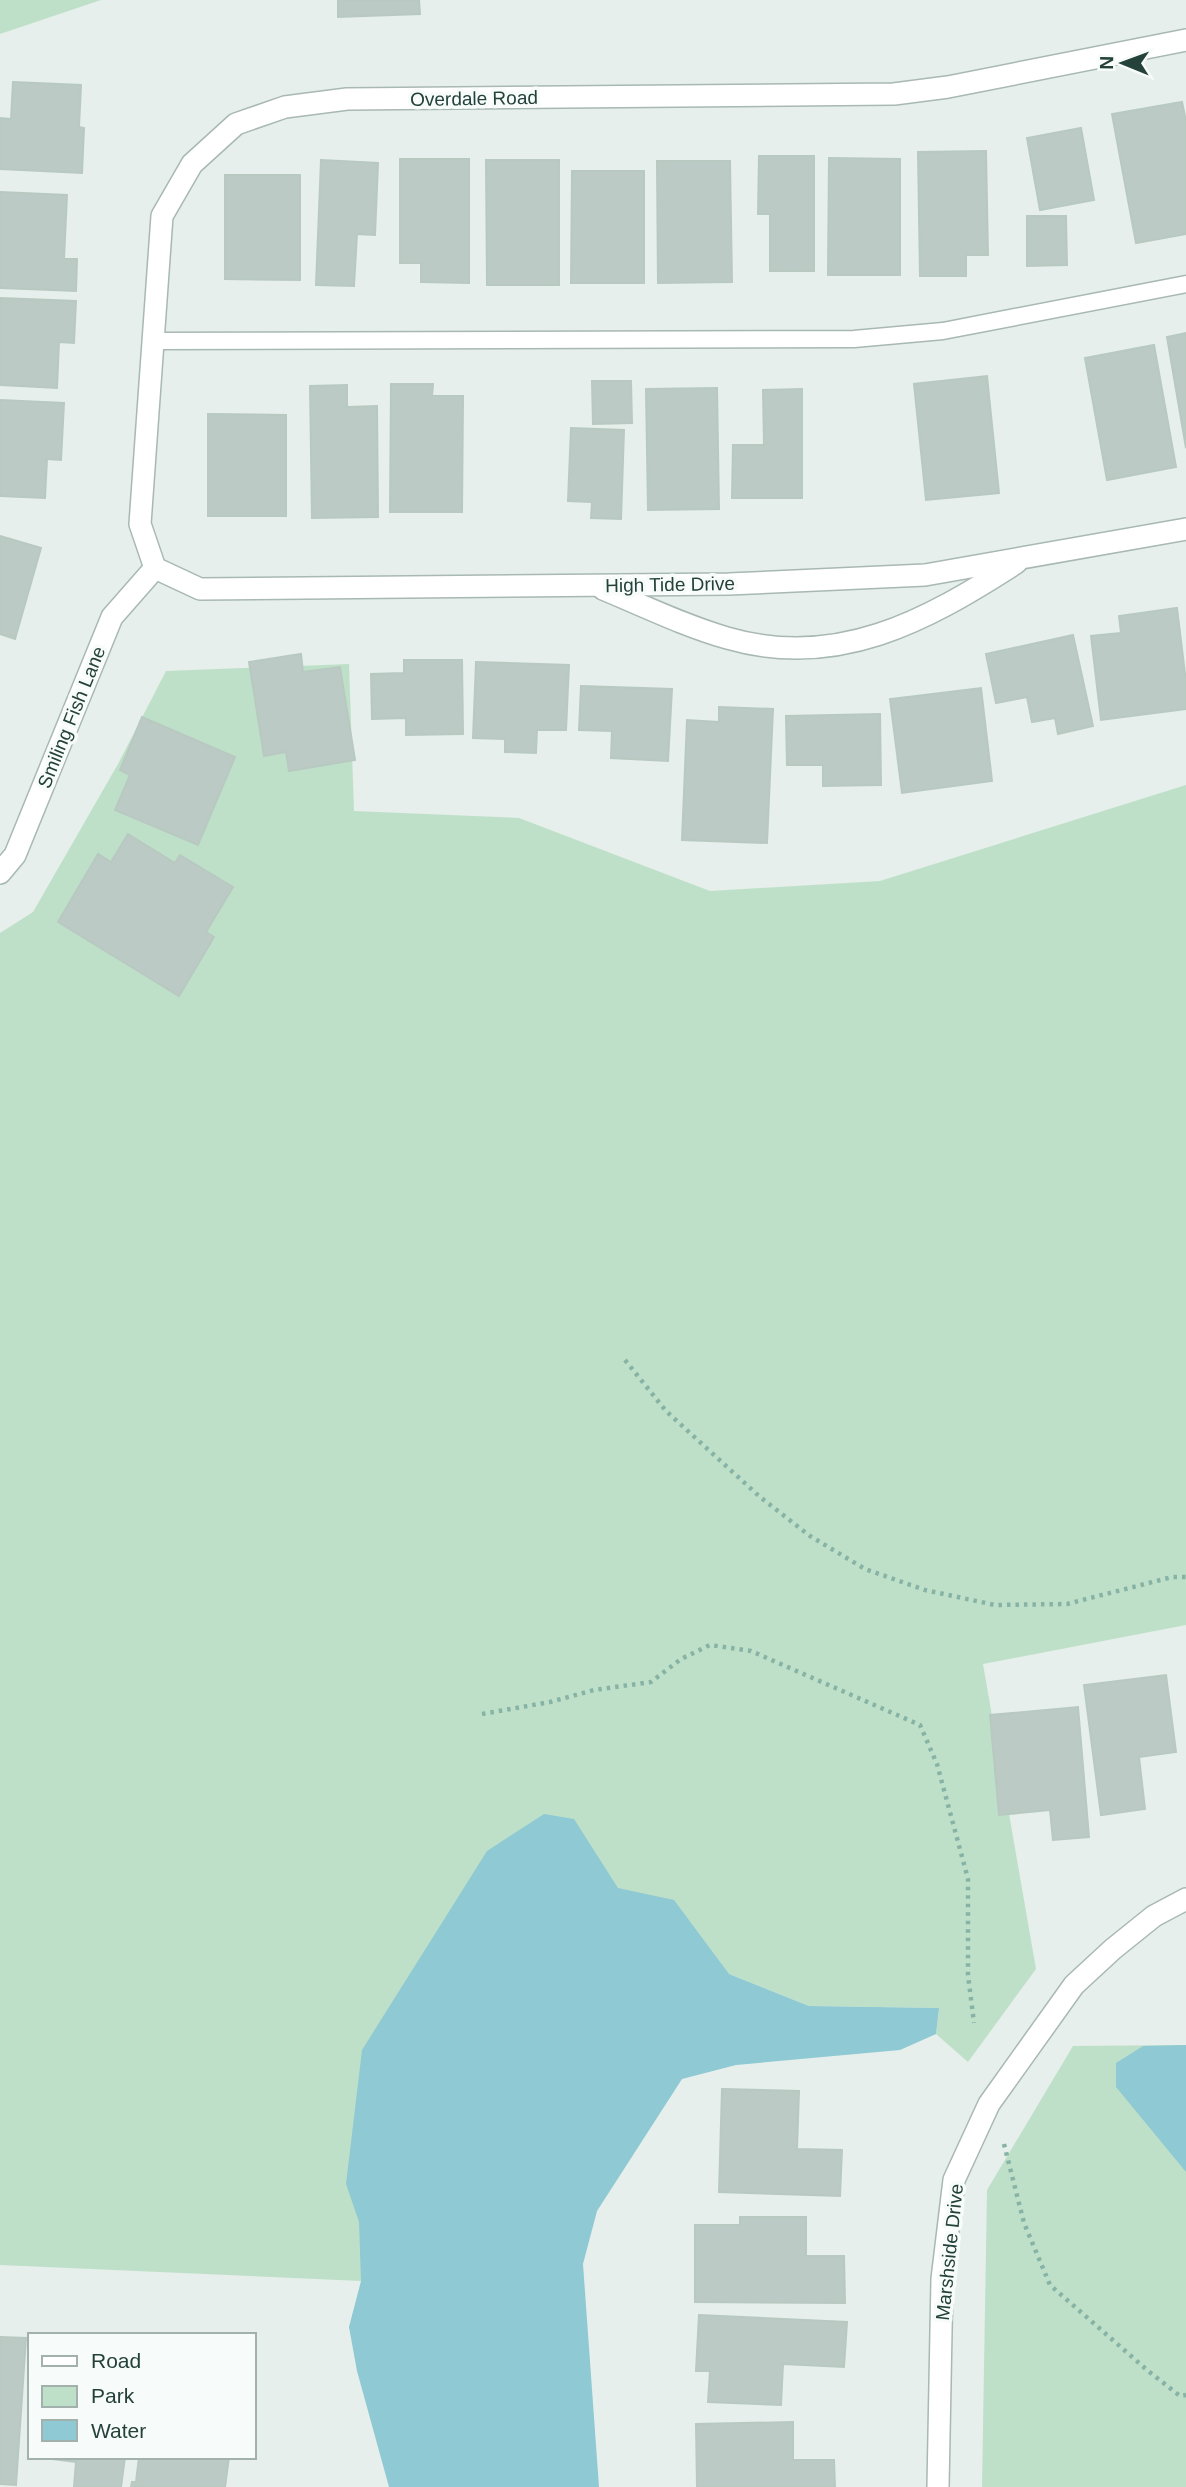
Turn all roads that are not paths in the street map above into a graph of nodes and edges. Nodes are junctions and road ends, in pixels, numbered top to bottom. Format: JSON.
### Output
{"nodes":[{"id":1,"x":1186,"y":40,"type":"edge"},
{"id":2,"x":1186,"y":284,"type":"edge"},
{"id":3,"x":153,"y":341,"type":"junction"},
{"id":4,"x":1186,"y":529,"type":"edge"},
{"id":5,"x":1024,"y":558,"type":"junction"},
{"id":6,"x":155,"y":568,"type":"junction"},
{"id":7,"x":595,"y":585,"type":"junction"},
{"id":8,"x":0,"y":873,"type":"edge"},
{"id":9,"x":1186,"y":1899,"type":"edge"},
{"id":10,"x":937,"y":2487,"type":"edge"}],
"edges":[{"from":1,"to":3,"type":"street","name":"Overdale Road"},
{"from":2,"to":3,"type":"lane"},
{"from":3,"to":6,"type":"street","name":"Overdale Road"},
{"from":4,"to":5,"type":"street","name":"High Tide Drive"},
{"from":5,"to":7,"type":"street","name":"High Tide Drive"},
{"from":5,"to":7,"type":"street"},
{"from":6,"to":7,"type":"street","name":"High Tide Drive"},
{"from":6,"to":8,"type":"street","name":"Smiling Fish Lane"},
{"from":9,"to":10,"type":"street","name":"Marshside Drive"}]}
